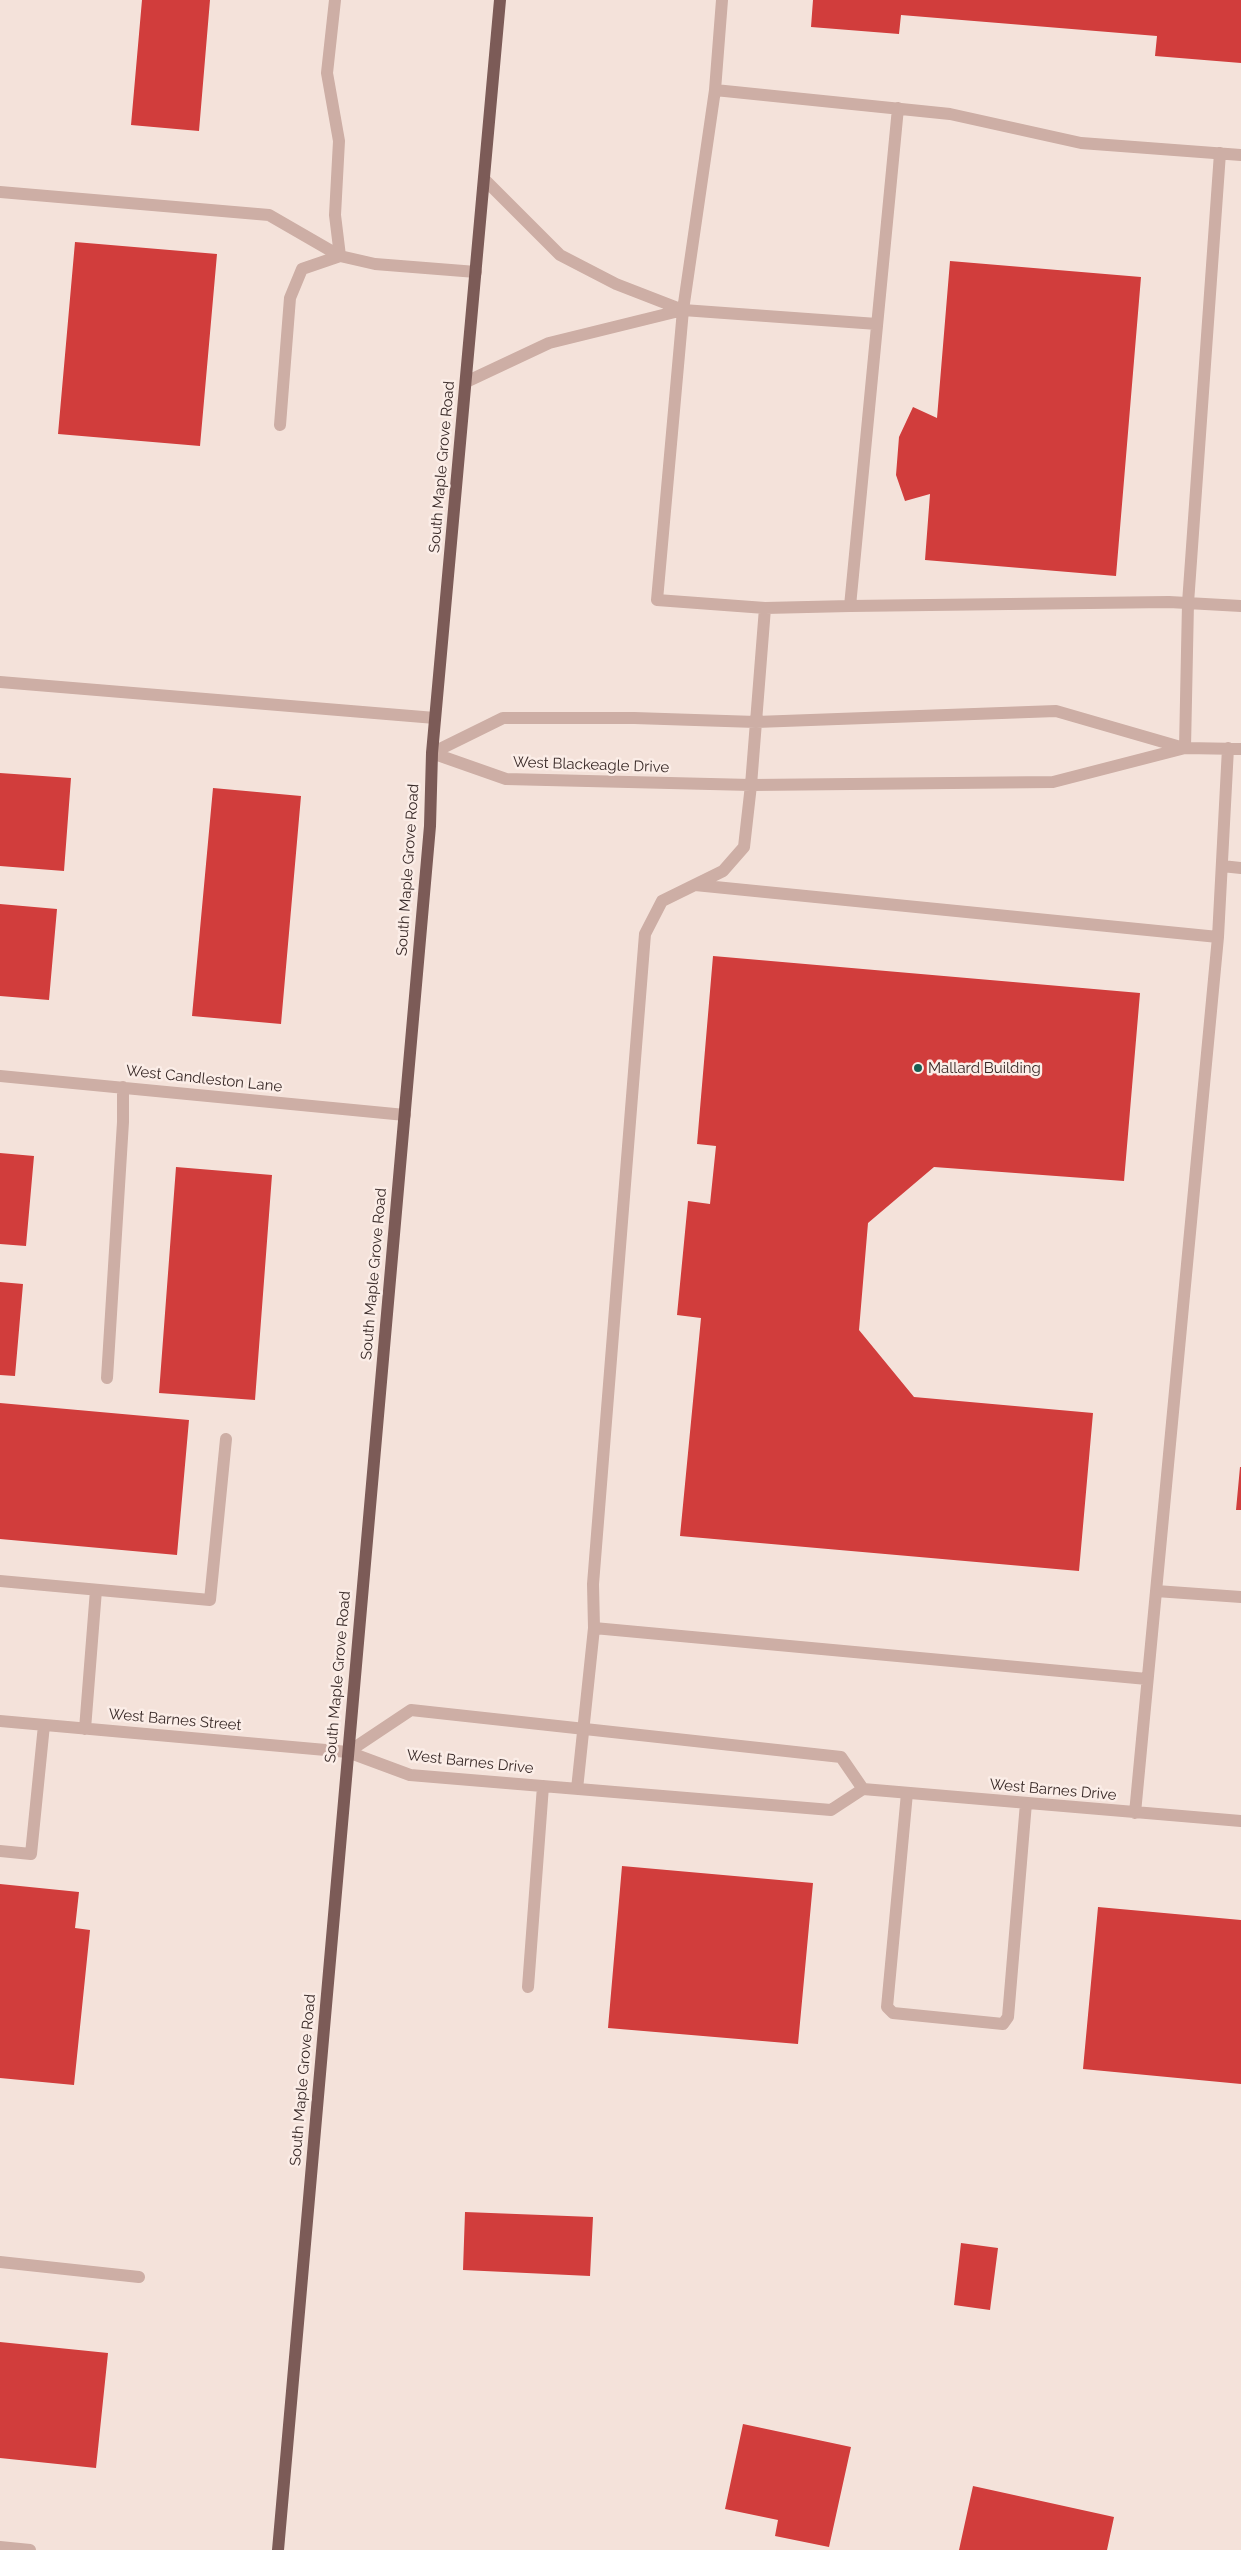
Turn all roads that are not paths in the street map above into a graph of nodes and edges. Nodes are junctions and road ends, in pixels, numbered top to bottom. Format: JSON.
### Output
{"nodes":[{"id":1,"x":335,"y":0,"type":"edge"},
{"id":2,"x":500,"y":0,"type":"edge"},
{"id":3,"x":722,"y":0,"type":"edge"},
{"id":4,"x":715,"y":90,"type":"junction"},
{"id":5,"x":898,"y":108,"type":"junction"},
{"id":6,"x":1220,"y":153,"type":"junction"},
{"id":7,"x":1241,"y":155,"type":"edge"},
{"id":8,"x":484,"y":179,"type":"junction"},
{"id":9,"x":0,"y":192,"type":"edge"},
{"id":10,"x":340,"y":256,"type":"junction"},
{"id":11,"x":476,"y":272,"type":"junction"},
{"id":12,"x":683,"y":310,"type":"junction"},
{"id":13,"x":877,"y":324,"type":"junction"},
{"id":14,"x":466,"y":382,"type":"junction"},
{"id":15,"x":280,"y":425,"type":"dead end"},
{"id":16,"x":1188,"y":603,"type":"junction"},
{"id":17,"x":850,"y":606,"type":"junction"},
{"id":18,"x":1241,"y":606,"type":"edge"},
{"id":19,"x":765,"y":608,"type":"junction"},
{"id":20,"x":0,"y":682,"type":"edge"},
{"id":21,"x":435,"y":718,"type":"junction"},
{"id":22,"x":756,"y":722,"type":"junction"},
{"id":23,"x":1185,"y":748,"type":"junction"},
{"id":24,"x":1235,"y":749,"type":"edge"},
{"id":25,"x":432,"y":753,"type":"junction"},
{"id":26,"x":751,"y":785,"type":"junction"},
{"id":27,"x":1222,"y":866,"type":"junction"},
{"id":28,"x":1241,"y":868,"type":"edge"},
{"id":29,"x":695,"y":884,"type":"junction"},
{"id":30,"x":1218,"y":937,"type":"junction"},
{"id":31,"x":0,"y":1076,"type":"edge"},
{"id":32,"x":123,"y":1088,"type":"junction"},
{"id":33,"x":405,"y":1115,"type":"junction"},
{"id":34,"x":107,"y":1378,"type":"dead end"},
{"id":35,"x":226,"y":1439,"type":"dead end"},
{"id":36,"x":0,"y":1581,"type":"edge"},
{"id":37,"x":96,"y":1590,"type":"junction"},
{"id":38,"x":1156,"y":1591,"type":"junction"},
{"id":39,"x":1241,"y":1597,"type":"edge"},
{"id":40,"x":594,"y":1628,"type":"junction"},
{"id":41,"x":1147,"y":1679,"type":"junction"},
{"id":42,"x":0,"y":1721,"type":"edge"},
{"id":43,"x":44,"y":1725,"type":"junction"},
{"id":44,"x":85,"y":1729,"type":"junction"},
{"id":45,"x":583,"y":1729,"type":"junction"},
{"id":46,"x":348,"y":1752,"type":"junction"},
{"id":47,"x":543,"y":1786,"type":"junction"},
{"id":48,"x":577,"y":1789,"type":"junction"},
{"id":49,"x":863,"y":1789,"type":"junction"},
{"id":50,"x":907,"y":1793,"type":"junction"},
{"id":51,"x":1026,"y":1804,"type":"junction"},
{"id":52,"x":1135,"y":1813,"type":"junction"},
{"id":53,"x":1241,"y":1821,"type":"edge"},
{"id":54,"x":0,"y":1852,"type":"edge"},
{"id":55,"x":528,"y":1987,"type":"dead end"},
{"id":56,"x":0,"y":2262,"type":"edge"},
{"id":57,"x":138,"y":2277,"type":"dead end"},
{"id":58,"x":0,"y":2548,"type":"edge"},
{"id":59,"x":30,"y":2550,"type":"edge"},
{"id":60,"x":278,"y":2550,"type":"edge"}],
"edges":[{"from":1,"to":10,"type":"street"},
{"from":2,"to":8,"type":"main road","name":"South Maple Grove Road"},
{"from":3,"to":4,"type":"street"},
{"from":4,"to":5,"type":"street"},
{"from":4,"to":12,"type":"street"},
{"from":5,"to":6,"type":"street"},
{"from":5,"to":13,"type":"street"},
{"from":6,"to":7,"type":"street"},
{"from":6,"to":16,"type":"street"},
{"from":8,"to":11,"type":"main road","name":"South Maple Grove Road"},
{"from":8,"to":12,"type":"street"},
{"from":9,"to":10,"type":"street"},
{"from":10,"to":11,"type":"street"},
{"from":10,"to":15,"type":"street"},
{"from":11,"to":14,"type":"main road","name":"South Maple Grove Road"},
{"from":12,"to":13,"type":"street"},
{"from":12,"to":14,"type":"street"},
{"from":12,"to":19,"type":"street"},
{"from":13,"to":17,"type":"street"},
{"from":14,"to":21,"type":"main road","name":"South Maple Grove Road"},
{"from":16,"to":17,"type":"street"},
{"from":16,"to":18,"type":"street"},
{"from":16,"to":23,"type":"street"},
{"from":17,"to":19,"type":"street"},
{"from":19,"to":22,"type":"street"},
{"from":20,"to":21,"type":"street"},
{"from":21,"to":25,"type":"main road","name":"South Maple Grove Road"},
{"from":22,"to":23,"type":"street","name":"West Blackeagle Drive"},
{"from":22,"to":25,"type":"street","name":"West Blackeagle Drive"},
{"from":22,"to":26,"type":"street"},
{"from":23,"to":24,"type":"street","name":"West Blackeagle Drive"},
{"from":23,"to":26,"type":"street","name":"West Blackeagle Drive"},
{"from":24,"to":27,"type":"street"},
{"from":25,"to":26,"type":"street","name":"West Blackeagle Drive"},
{"from":25,"to":33,"type":"main road","name":"South Maple Grove Road"},
{"from":26,"to":29,"type":"street"},
{"from":27,"to":28,"type":"street"},
{"from":27,"to":30,"type":"street"},
{"from":29,"to":30,"type":"street"},
{"from":29,"to":40,"type":"street"},
{"from":30,"to":38,"type":"street"},
{"from":31,"to":32,"type":"street","name":"West Candleston Lane"},
{"from":32,"to":33,"type":"street","name":"West Candleston Lane"},
{"from":32,"to":34,"type":"street"},
{"from":33,"to":46,"type":"main road","name":"South Maple Grove Road"},
{"from":35,"to":37,"type":"street"},
{"from":36,"to":37,"type":"street"},
{"from":37,"to":44,"type":"street"},
{"from":38,"to":39,"type":"street"},
{"from":38,"to":41,"type":"street"},
{"from":40,"to":41,"type":"street"},
{"from":40,"to":45,"type":"street"},
{"from":41,"to":52,"type":"street"},
{"from":42,"to":43,"type":"street","name":"West Barnes Street"},
{"from":43,"to":44,"type":"street","name":"West Barnes Street"},
{"from":43,"to":54,"type":"street"},
{"from":44,"to":46,"type":"street","name":"West Barnes Street"},
{"from":45,"to":46,"type":"street"},
{"from":45,"to":48,"type":"street"},
{"from":45,"to":49,"type":"street"},
{"from":46,"to":47,"type":"street","name":"West Barnes Drive"},
{"from":46,"to":60,"type":"main road","name":"South Maple Grove Road"},
{"from":47,"to":48,"type":"street","name":"West Barnes Drive"},
{"from":47,"to":55,"type":"street"},
{"from":48,"to":49,"type":"street","name":"West Barnes Drive"},
{"from":49,"to":50,"type":"street","name":"West Barnes Drive"},
{"from":50,"to":51,"type":"street","name":"West Barnes Drive"},
{"from":50,"to":51,"type":"street"},
{"from":51,"to":52,"type":"street","name":"West Barnes Drive"},
{"from":52,"to":53,"type":"street","name":"West Barnes Drive"},
{"from":56,"to":57,"type":"street"},
{"from":58,"to":59,"type":"street"}]}
